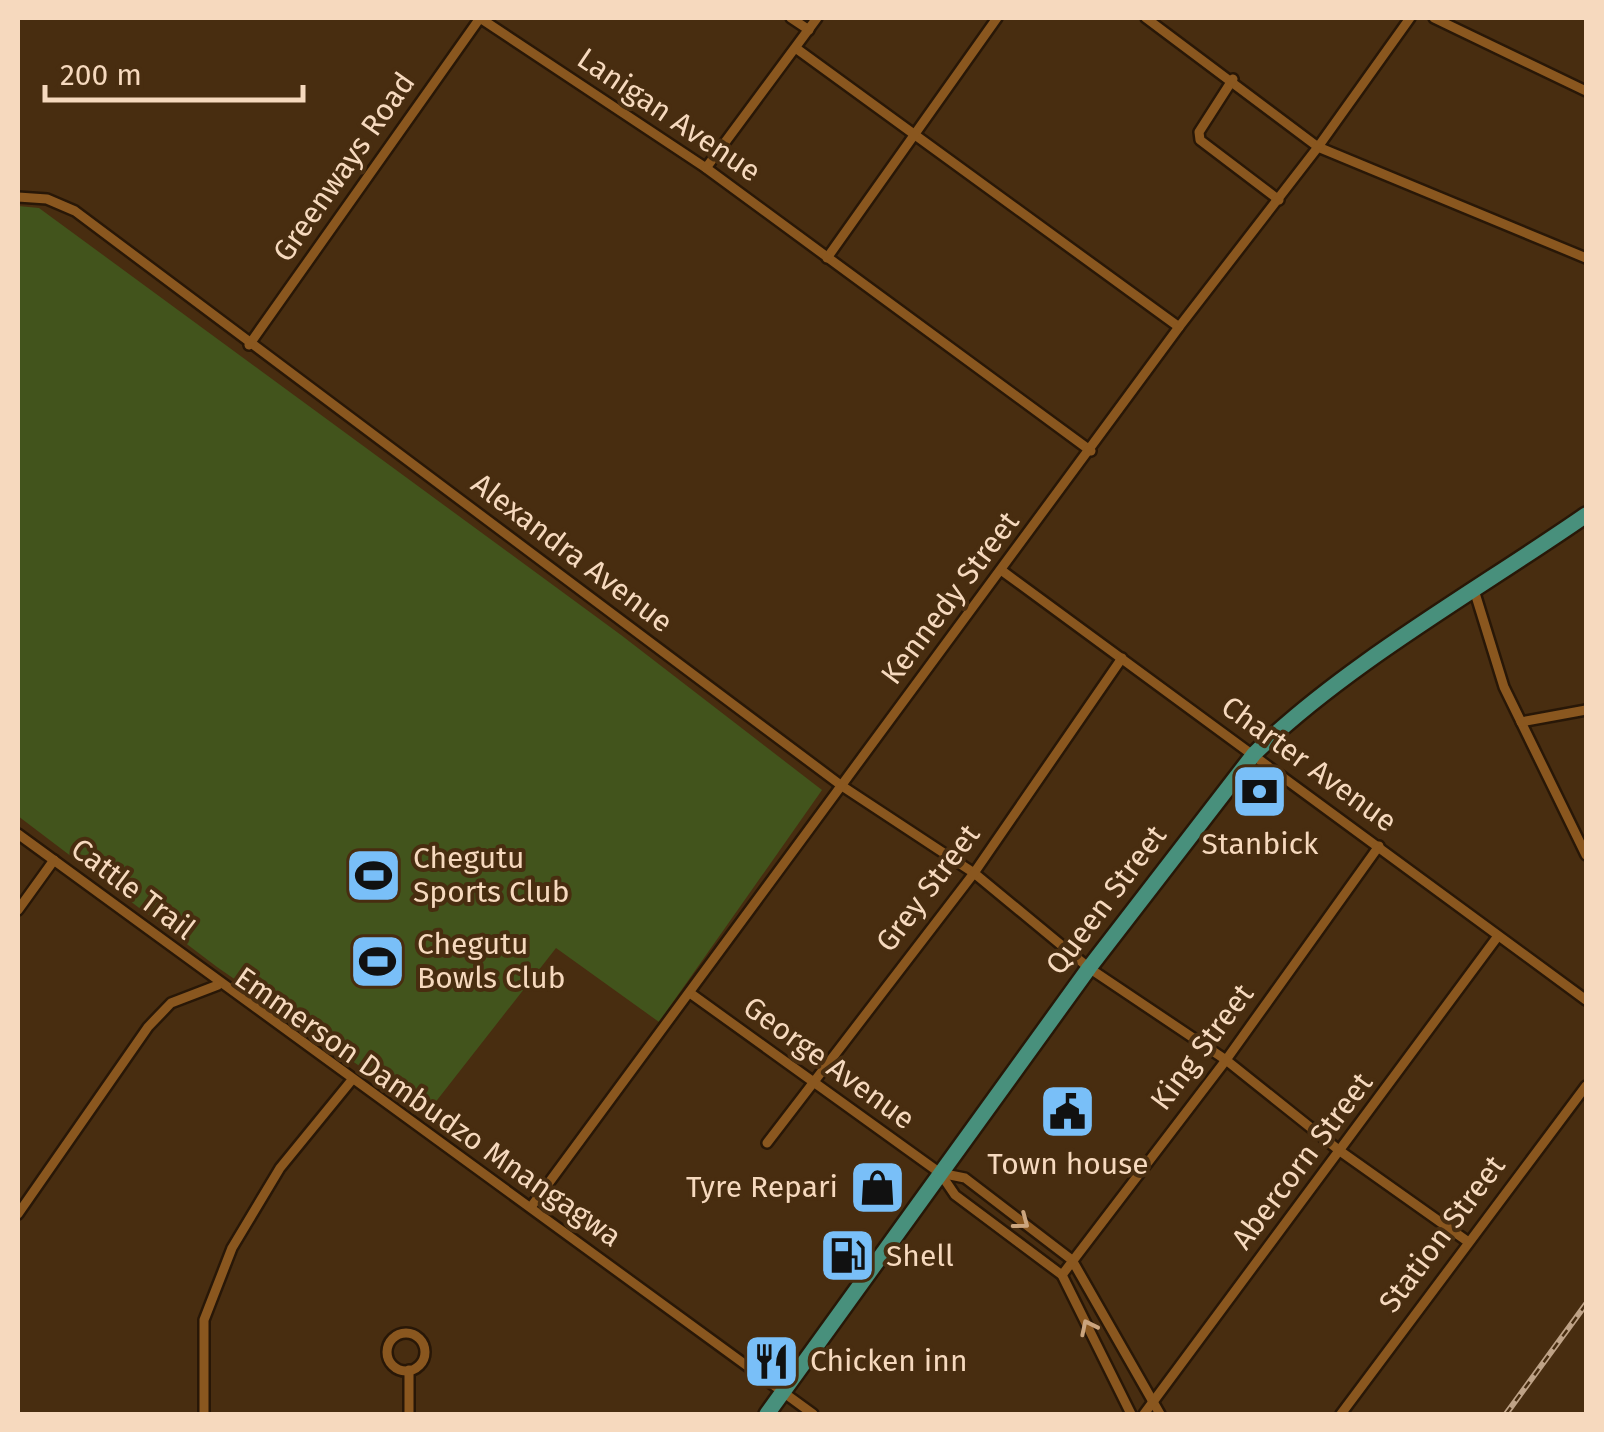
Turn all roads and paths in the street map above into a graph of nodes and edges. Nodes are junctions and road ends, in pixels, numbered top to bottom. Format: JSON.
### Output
{"nodes":[{"id":1,"x":480,"y":18,"type":"edge"},
{"id":2,"x":791,"y":18,"type":"edge"},
{"id":3,"x":817,"y":18,"type":"edge"},
{"id":4,"x":996,"y":18,"type":"edge"},
{"id":5,"x":1146,"y":18,"type":"edge"},
{"id":6,"x":1434,"y":18,"type":"edge"},
{"id":7,"x":1405,"y":19,"type":"edge"},
{"id":8,"x":808,"y":30,"type":"junction"},
{"id":9,"x":797,"y":49,"type":"junction"},
{"id":10,"x":1233,"y":79,"type":"junction"},
{"id":11,"x":1586,"y":91,"type":"edge"},
{"id":12,"x":915,"y":138,"type":"junction"},
{"id":13,"x":1318,"y":147,"type":"junction"},
{"id":14,"x":706,"y":168,"type":"junction"},
{"id":15,"x":18,"y":197,"type":"edge"},
{"id":16,"x":1279,"y":200,"type":"junction"},
{"id":17,"x":828,"y":258,"type":"junction"},
{"id":18,"x":1586,"y":258,"type":"edge"},
{"id":19,"x":1179,"y":327,"type":"junction"},
{"id":20,"x":249,"y":344,"type":"junction"},
{"id":21,"x":1092,"y":451,"type":"junction"},
{"id":22,"x":1586,"y":515,"type":"edge"},
{"id":23,"x":1001,"y":570,"type":"junction"},
{"id":24,"x":1475,"y":592,"type":"junction"},
{"id":25,"x":1122,"y":658,"type":"junction"},
{"id":26,"x":1586,"y":710,"type":"edge"},
{"id":27,"x":1521,"y":722,"type":"junction"},
{"id":28,"x":1254,"y":754,"type":"junction"},
{"id":29,"x":842,"y":786,"type":"junction"},
{"id":30,"x":18,"y":834,"type":"edge"},
{"id":31,"x":1379,"y":846,"type":"junction"},
{"id":32,"x":1586,"y":855,"type":"edge"},
{"id":33,"x":54,"y":860,"type":"junction"},
{"id":34,"x":974,"y":873,"type":"junction"},
{"id":35,"x":18,"y":910,"type":"edge"},
{"id":36,"x":1498,"y":936,"type":"junction"},
{"id":37,"x":1088,"y":968,"type":"junction"},
{"id":38,"x":218,"y":984,"type":"junction"},
{"id":39,"x":690,"y":993,"type":"junction"},
{"id":40,"x":1586,"y":1000,"type":"edge"},
{"id":41,"x":1226,"y":1060,"type":"junction"},
{"id":42,"x":351,"y":1081,"type":"junction"},
{"id":43,"x":810,"y":1082,"type":"junction"},
{"id":44,"x":1586,"y":1086,"type":"edge"},
{"id":45,"x":767,"y":1143,"type":"dead end"},
{"id":46,"x":1340,"y":1151,"type":"junction"},
{"id":47,"x":940,"y":1172,"type":"junction"},
{"id":48,"x":531,"y":1207,"type":"junction"},
{"id":49,"x":18,"y":1214,"type":"edge"},
{"id":50,"x":1466,"y":1241,"type":"junction"},
{"id":51,"x":1072,"y":1260,"type":"junction"},
{"id":52,"x":1062,"y":1275,"type":"junction"},
{"id":53,"x":409,"y":1370,"type":"junction"},
{"id":54,"x":783,"y":1392,"type":"junction"},
{"id":55,"x":1154,"y":1402,"type":"junction"},
{"id":56,"x":204,"y":1414,"type":"edge"},
{"id":57,"x":409,"y":1414,"type":"edge"},
{"id":58,"x":767,"y":1414,"type":"edge"},
{"id":59,"x":813,"y":1414,"type":"edge"},
{"id":60,"x":1131,"y":1414,"type":"edge"},
{"id":61,"x":1144,"y":1414,"type":"edge"},
{"id":62,"x":1160,"y":1414,"type":"edge"},
{"id":63,"x":1341,"y":1414,"type":"edge"}],
"edges":[{"from":1,"to":14,"type":"street","name":"Lanigan Avenue"},
{"from":1,"to":20,"type":"street","name":"Greenways Road"},
{"from":2,"to":8,"type":"street"},
{"from":3,"to":8,"type":"street"},
{"from":4,"to":12,"type":"street"},
{"from":5,"to":10,"type":"street"},
{"from":6,"to":11,"type":"street"},
{"from":7,"to":13,"type":"street","name":"Kennedy Street"},
{"from":8,"to":9,"type":"street"},
{"from":9,"to":12,"type":"street"},
{"from":9,"to":14,"type":"street"},
{"from":10,"to":13,"type":"street"},
{"from":10,"to":16,"type":"street"},
{"from":12,"to":17,"type":"street"},
{"from":12,"to":19,"type":"street"},
{"from":13,"to":16,"type":"street","name":"Kennedy Street"},
{"from":13,"to":18,"type":"street"},
{"from":14,"to":17,"type":"street","name":"Lanigan Avenue"},
{"from":15,"to":20,"type":"street","name":"Alexandra Avenue"},
{"from":16,"to":19,"type":"street","name":"Kennedy Street"},
{"from":17,"to":21,"type":"street","name":"Lanigan Avenue"},
{"from":19,"to":21,"type":"street","name":"Kennedy Street"},
{"from":20,"to":29,"type":"street","name":"Alexandra Avenue"},
{"from":21,"to":23,"type":"street","name":"Kennedy Street"},
{"from":22,"to":24,"type":"highway","name":"Queen Street"},
{"from":23,"to":25,"type":"street","name":"Charter Avenue"},
{"from":23,"to":29,"type":"street","name":"Kennedy Street"},
{"from":24,"to":27,"type":"street"},
{"from":24,"to":28,"type":"highway","name":"Queen Street"},
{"from":25,"to":28,"type":"street","name":"Charter Avenue"},
{"from":25,"to":34,"type":"street","name":"Grey Street"},
{"from":26,"to":27,"type":"street"},
{"from":27,"to":32,"type":"street"},
{"from":28,"to":31,"type":"street","name":"Charter Avenue"},
{"from":28,"to":37,"type":"highway","name":"Queen Street"},
{"from":29,"to":34,"type":"street","name":"Alexandra Avenue"},
{"from":29,"to":39,"type":"street","name":"Kennedy Street"},
{"from":30,"to":33,"type":"street","name":"Cattle Trail"},
{"from":31,"to":36,"type":"street","name":"Charter Avenue"},
{"from":31,"to":41,"type":"street","name":"King Street"},
{"from":33,"to":35,"type":"street"},
{"from":33,"to":38,"type":"street","name":"Cattle Trail"},
{"from":34,"to":37,"type":"street","name":"Alexandra Avenue"},
{"from":34,"to":43,"type":"street","name":"Grey Street"},
{"from":36,"to":40,"type":"street","name":"Charter Avenue"},
{"from":36,"to":46,"type":"street","name":"Abercorn Street"},
{"from":37,"to":41,"type":"street","name":"Alexandra Avenue"},
{"from":37,"to":47,"type":"highway","name":"Queen Street"},
{"from":38,"to":42,"type":"street","name":"Emmerson Dambudzo Mnangagwa"},
{"from":38,"to":49,"type":"street","name":"Emmerson Dambudzo Mnangagwa"},
{"from":39,"to":43,"type":"street","name":"George Avenue"},
{"from":39,"to":48,"type":"street","name":"Kennedy Street"},
{"from":41,"to":46,"type":"street","name":"Alexandra Avenue"},
{"from":41,"to":51,"type":"street","name":"King Street"},
{"from":42,"to":48,"type":"street","name":"Emmerson Dambudzo Mnangagwa"},
{"from":42,"to":56,"type":"street"},
{"from":43,"to":45,"type":"street","name":"Grey Street"},
{"from":43,"to":47,"type":"street","name":"George Avenue"},
{"from":44,"to":50,"type":"street","name":"Station Street"},
{"from":46,"to":50,"type":"street","name":"Alexandra Avenue"},
{"from":46,"to":55,"type":"street","name":"Abercorn Street"},
{"from":47,"to":51,"type":"street","name":"George Avenue","one_way":true},
{"from":47,"to":52,"type":"street","name":"George Avenue"},
{"from":47,"to":54,"type":"highway","name":"Queen Street"},
{"from":48,"to":54,"type":"street","name":"Emmerson Dambudzo Mnangagwa"},
{"from":50,"to":63,"type":"street","name":"Station Street"},
{"from":51,"to":52,"type":"street","name":"King Street"},
{"from":51,"to":55,"type":"street","name":"George Avenue"},
{"from":60,"to":52,"type":"street","name":"George Avenue","one_way":true},
{"from":53,"to":53,"type":"street"},
{"from":53,"to":57,"type":"street"},
{"from":54,"to":58,"type":"highway","name":"Queen Street"},
{"from":54,"to":59,"type":"street","name":"Emmerson Dambudzo Mnangagwa"},
{"from":55,"to":61,"type":"street","name":"Abercorn Street"},
{"from":55,"to":62,"type":"street","name":"George Avenue"}]}
